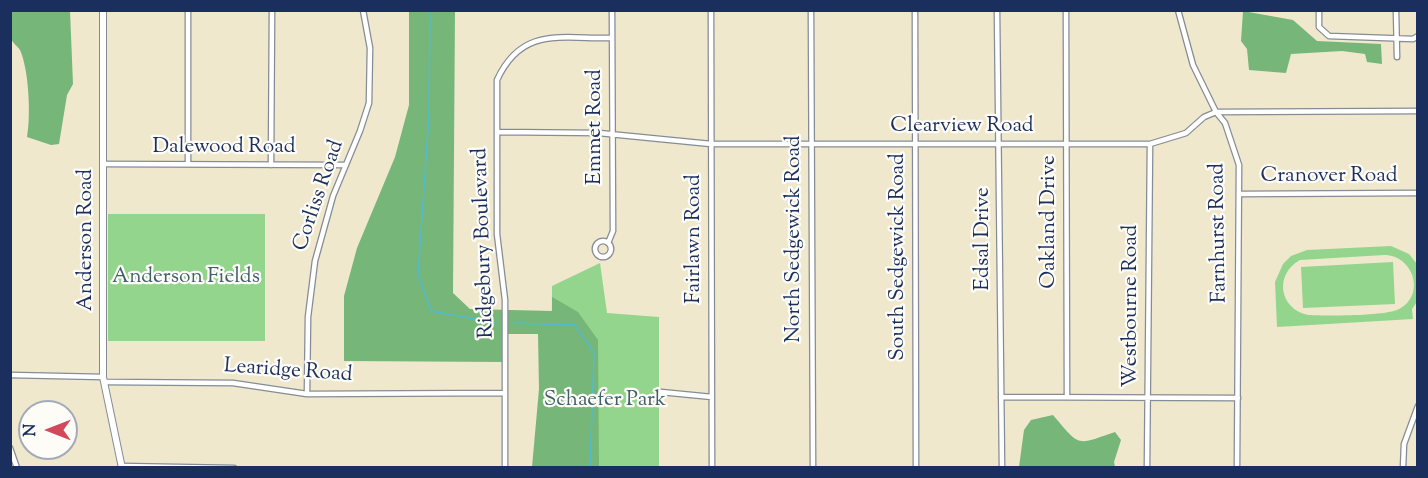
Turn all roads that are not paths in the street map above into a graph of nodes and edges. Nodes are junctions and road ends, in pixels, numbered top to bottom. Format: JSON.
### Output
{"nodes":[{"id":1,"x":103,"y":10,"type":"edge"},
{"id":2,"x":188,"y":10,"type":"edge"},
{"id":3,"x":272,"y":10,"type":"edge"},
{"id":4,"x":363,"y":10,"type":"edge"},
{"id":5,"x":612,"y":10,"type":"edge"},
{"id":6,"x":711,"y":10,"type":"edge"},
{"id":7,"x":811,"y":10,"type":"edge"},
{"id":8,"x":915,"y":10,"type":"edge"},
{"id":9,"x":997,"y":10,"type":"edge"},
{"id":10,"x":1066,"y":10,"type":"edge"},
{"id":11,"x":1178,"y":10,"type":"edge"},
{"id":12,"x":1319,"y":10,"type":"edge"},
{"id":13,"x":1396,"y":10,"type":"edge"},
{"id":14,"x":1418,"y":36,"type":"edge"},
{"id":15,"x":612,"y":38,"type":"junction"},
{"id":16,"x":1396,"y":39,"type":"junction"},
{"id":17,"x":1396,"y":57,"type":"dead end"},
{"id":18,"x":1418,"y":111,"type":"edge"},
{"id":19,"x":1216,"y":112,"type":"junction"},
{"id":20,"x":497,"y":132,"type":"junction"},
{"id":21,"x":613,"y":134,"type":"junction"},
{"id":22,"x":711,"y":144,"type":"junction"},
{"id":23,"x":812,"y":144,"type":"junction"},
{"id":24,"x":915,"y":144,"type":"junction"},
{"id":25,"x":999,"y":144,"type":"junction"},
{"id":26,"x":1067,"y":144,"type":"junction"},
{"id":27,"x":1150,"y":144,"type":"junction"},
{"id":28,"x":188,"y":163,"type":"junction"},
{"id":29,"x":103,"y":164,"type":"junction"},
{"id":30,"x":271,"y":165,"type":"junction"},
{"id":31,"x":346,"y":165,"type":"junction"},
{"id":32,"x":1418,"y":193,"type":"edge"},
{"id":33,"x":1240,"y":194,"type":"junction"},
{"id":34,"x":608,"y":243,"type":"dead end"},
{"id":35,"x":10,"y":375,"type":"edge"},
{"id":36,"x":104,"y":380,"type":"junction"},
{"id":37,"x":661,"y":392,"type":"dead end"},
{"id":38,"x":505,"y":393,"type":"junction"},
{"id":39,"x":307,"y":394,"type":"junction"},
{"id":40,"x":1148,"y":396,"type":"junction"},
{"id":41,"x":712,"y":397,"type":"junction"},
{"id":42,"x":1001,"y":397,"type":"junction"},
{"id":43,"x":1066,"y":397,"type":"junction"},
{"id":44,"x":1238,"y":398,"type":"junction"},
{"id":45,"x":1418,"y":406,"type":"edge"},
{"id":46,"x":10,"y":448,"type":"edge"},
{"id":47,"x":121,"y":467,"type":"edge"},
{"id":48,"x":17,"y":468,"type":"edge"},
{"id":49,"x":234,"y":468,"type":"edge"},
{"id":50,"x":505,"y":468,"type":"edge"},
{"id":51,"x":712,"y":468,"type":"edge"},
{"id":52,"x":813,"y":468,"type":"edge"},
{"id":53,"x":916,"y":468,"type":"edge"},
{"id":54,"x":1002,"y":468,"type":"edge"},
{"id":55,"x":1147,"y":468,"type":"edge"},
{"id":56,"x":1237,"y":468,"type":"edge"},
{"id":57,"x":1403,"y":468,"type":"edge"}],
"edges":[{"from":1,"to":29,"type":"street","name":"Anderson Road"},
{"from":2,"to":28,"type":"street"},
{"from":3,"to":30,"type":"street"},
{"from":4,"to":31,"type":"street","name":"Corliss Road"},
{"from":5,"to":15,"type":"street","name":"Emmet Road"},
{"from":6,"to":22,"type":"street","name":"Fairlawn Road"},
{"from":7,"to":23,"type":"street","name":"North Sedgewick Road"},
{"from":8,"to":24,"type":"street","name":"South Sedgewick Road"},
{"from":9,"to":25,"type":"street","name":"Edsal Drive"},
{"from":10,"to":26,"type":"street","name":"Oakland Drive"},
{"from":11,"to":19,"type":"street","name":"Farnhurst Road"},
{"from":12,"to":16,"type":"street"},
{"from":13,"to":16,"type":"street"},
{"from":14,"to":16,"type":"street"},
{"from":15,"to":20,"type":"street","name":"Ridgebury Boulevard"},
{"from":15,"to":21,"type":"street","name":"Emmet Road"},
{"from":16,"to":17,"type":"street"},
{"from":18,"to":19,"type":"street"},
{"from":19,"to":27,"type":"street","name":"Clearview Road"},
{"from":19,"to":33,"type":"street","name":"Farnhurst Road"},
{"from":20,"to":21,"type":"street","name":"Clearview Road"},
{"from":20,"to":38,"type":"street","name":"Ridgebury Boulevard"},
{"from":21,"to":22,"type":"street","name":"Clearview Road"},
{"from":21,"to":34,"type":"street","name":"Emmet Road"},
{"from":22,"to":23,"type":"street","name":"Clearview Road"},
{"from":22,"to":41,"type":"street","name":"Fairlawn Road"},
{"from":23,"to":24,"type":"street","name":"Clearview Road"},
{"from":23,"to":52,"type":"street","name":"North Sedgewick Road"},
{"from":24,"to":25,"type":"street","name":"Clearview Road"},
{"from":24,"to":53,"type":"street","name":"South Sedgewick Road"},
{"from":25,"to":26,"type":"street","name":"Clearview Road"},
{"from":25,"to":42,"type":"street","name":"Edsal Drive"},
{"from":26,"to":27,"type":"street","name":"Clearview Road"},
{"from":26,"to":43,"type":"street","name":"Oakland Drive"},
{"from":27,"to":40,"type":"street","name":"Westbourne Road"},
{"from":28,"to":29,"type":"street","name":"Dalewood Road"},
{"from":28,"to":30,"type":"street","name":"Dalewood Road"},
{"from":29,"to":36,"type":"street","name":"Anderson Road"},
{"from":30,"to":31,"type":"street","name":"Dalewood Road"},
{"from":31,"to":39,"type":"street","name":"Corliss Road"},
{"from":32,"to":33,"type":"street","name":"Cranover Road"},
{"from":33,"to":44,"type":"street","name":"Farnhurst Road"},
{"from":35,"to":36,"type":"street","name":"Learidge Road"},
{"from":36,"to":39,"type":"street","name":"Learidge Road"},
{"from":36,"to":47,"type":"street","name":"Anderson Road"},
{"from":37,"to":41,"type":"street"},
{"from":38,"to":39,"type":"street","name":"Learidge Road"},
{"from":38,"to":50,"type":"street","name":"Ridgebury Boulevard"},
{"from":40,"to":43,"type":"street"},
{"from":40,"to":44,"type":"street"},
{"from":40,"to":55,"type":"street","name":"Westbourne Road"},
{"from":41,"to":51,"type":"street","name":"Fairlawn Road"},
{"from":42,"to":43,"type":"street"},
{"from":42,"to":54,"type":"street","name":"Edsal Drive"},
{"from":44,"to":56,"type":"street","name":"Farnhurst Road"},
{"from":45,"to":57,"type":"street"},
{"from":46,"to":48,"type":"street"},
{"from":47,"to":49,"type":"street"}]}
